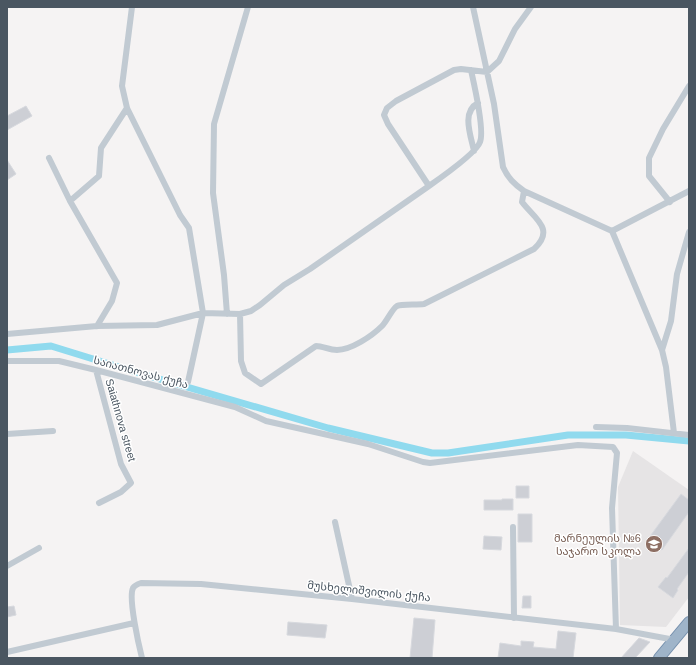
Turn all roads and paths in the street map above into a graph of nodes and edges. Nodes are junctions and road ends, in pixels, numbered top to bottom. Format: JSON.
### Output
{"nodes":[{"id":1,"x":132,"y":7,"type":"edge"},
{"id":2,"x":248,"y":7,"type":"edge"},
{"id":3,"x":473,"y":7,"type":"edge"},
{"id":4,"x":531,"y":7,"type":"edge"},
{"id":5,"x":471,"y":70,"type":"junction"},
{"id":6,"x":487,"y":72,"type":"junction"},
{"id":7,"x":689,"y":86,"type":"edge"},
{"id":8,"x":478,"y":103,"type":"junction"},
{"id":9,"x":127,"y":108,"type":"junction"},
{"id":10,"x":474,"y":151,"type":"junction"},
{"id":11,"x":49,"y":158,"type":"dead end"},
{"id":12,"x":430,"y":186,"type":"junction"},
{"id":13,"x":524,"y":191,"type":"junction"},
{"id":14,"x":689,"y":191,"type":"edge"},
{"id":15,"x":70,"y":201,"type":"junction"},
{"id":16,"x":670,"y":202,"type":"junction"},
{"id":17,"x":612,"y":231,"type":"junction"},
{"id":18,"x":689,"y":232,"type":"edge"},
{"id":19,"x":203,"y":313,"type":"junction"},
{"id":20,"x":227,"y":314,"type":"junction"},
{"id":21,"x":240,"y":314,"type":"junction"},
{"id":22,"x":97,"y":326,"type":"junction"},
{"id":23,"x":7,"y":334,"type":"edge"},
{"id":24,"x":662,"y":350,"type":"junction"},
{"id":25,"x":7,"y":361,"type":"edge"},
{"id":26,"x":96,"y":370,"type":"junction"},
{"id":27,"x":188,"y":382,"type":"dead end"},
{"id":28,"x":596,"y":427,"type":"dead end"},
{"id":29,"x":53,"y":431,"type":"dead end"},
{"id":30,"x":674,"y":433,"type":"junction"},
{"id":31,"x":7,"y":434,"type":"edge"},
{"id":32,"x":689,"y":435,"type":"edge"},
{"id":33,"x":98,"y":503,"type":"dead end"},
{"id":34,"x":335,"y":522,"type":"dead end"},
{"id":35,"x":513,"y":527,"type":"dead end"},
{"id":36,"x":39,"y":548,"type":"dead end"},
{"id":37,"x":7,"y":566,"type":"edge"},
{"id":38,"x":352,"y":599,"type":"junction"},
{"id":39,"x":514,"y":618,"type":"junction"},
{"id":40,"x":689,"y":622,"type":"edge"},
{"id":41,"x":134,"y":623,"type":"junction"},
{"id":42,"x":616,"y":629,"type":"junction"},
{"id":43,"x":674,"y":640,"type":"junction"},
{"id":44,"x":7,"y":652,"type":"edge"},
{"id":45,"x":142,"y":658,"type":"edge"},
{"id":46,"x":659,"y":658,"type":"edge"}],
"edges":[{"from":1,"to":9,"type":"street"},
{"from":2,"to":20,"type":"street"},
{"from":3,"to":6,"type":"street"},
{"from":4,"to":6,"type":"street"},
{"from":5,"to":6,"type":"street"},
{"from":5,"to":8,"type":"street"},
{"from":5,"to":12,"type":"street"},
{"from":6,"to":13,"type":"street"},
{"from":7,"to":16,"type":"street"},
{"from":8,"to":10,"type":"street"},
{"from":8,"to":10,"type":"street"},
{"from":9,"to":15,"type":"street"},
{"from":9,"to":19,"type":"street"},
{"from":10,"to":12,"type":"street"},
{"from":11,"to":15,"type":"street"},
{"from":12,"to":21,"type":"street"},
{"from":13,"to":17,"type":"street"},
{"from":13,"to":21,"type":"street"},
{"from":14,"to":16,"type":"street"},
{"from":15,"to":22,"type":"street"},
{"from":16,"to":17,"type":"street"},
{"from":17,"to":24,"type":"street"},
{"from":18,"to":24,"type":"street"},
{"from":19,"to":20,"type":"street"},
{"from":19,"to":22,"type":"street"},
{"from":19,"to":27,"type":"street"},
{"from":20,"to":21,"type":"street"},
{"from":22,"to":23,"type":"street"},
{"from":24,"to":30,"type":"street"},
{"from":25,"to":26,"type":"street","name":"საიათნოვას ქუჩა"},
{"from":26,"to":33,"type":"street","name":"Saiathnova street"},
{"from":26,"to":42,"type":"street","name":"საიათნოვას ქუჩა"},
{"from":28,"to":30,"type":"street"},
{"from":29,"to":31,"type":"street"},
{"from":30,"to":32,"type":"street"},
{"from":34,"to":38,"type":"street"},
{"from":35,"to":39,"type":"street"},
{"from":36,"to":37,"type":"street"},
{"from":38,"to":39,"type":"street","name":"მუსხელიშვილის ქუჩა"},
{"from":38,"to":41,"type":"street","name":"მუსხელიშვილის ქუჩა"},
{"from":39,"to":42,"type":"street","name":"მუსხელიშვილის ქუჩა"},
{"from":40,"to":43,"type":"highway"},
{"from":41,"to":44,"type":"street"},
{"from":41,"to":45,"type":"street","name":"მუსხელიშვილის ქუჩა"},
{"from":42,"to":43,"type":"street","name":"მუსხელიშვილის ქუჩა"},
{"from":43,"to":46,"type":"highway"}]}
